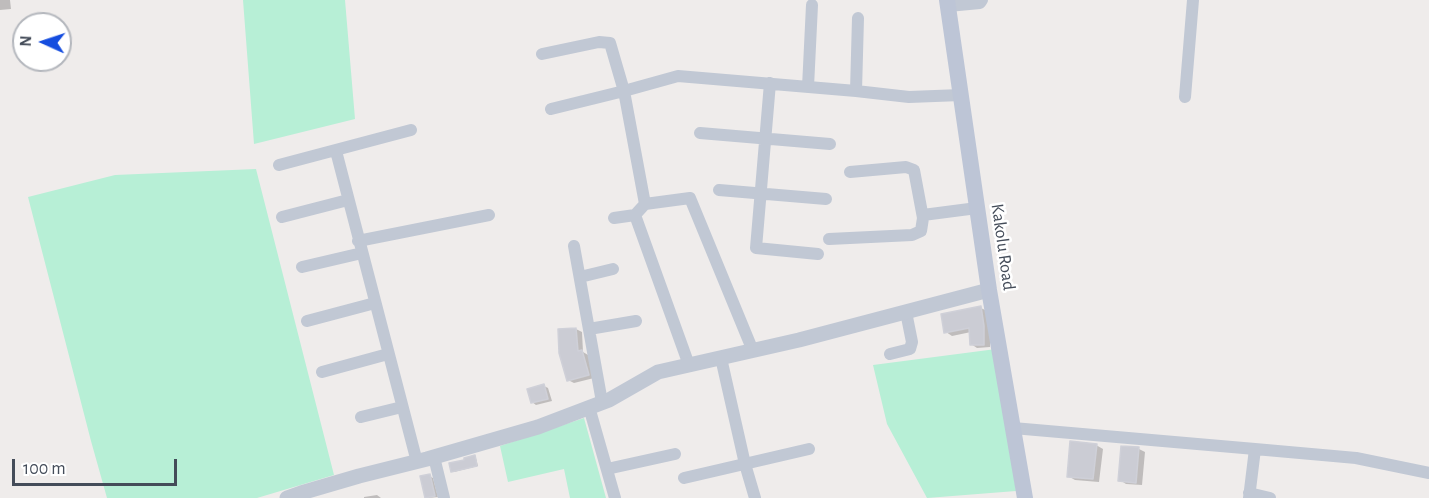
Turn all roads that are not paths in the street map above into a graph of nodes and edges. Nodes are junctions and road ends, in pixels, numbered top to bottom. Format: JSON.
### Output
{"nodes":[{"id":1,"x":982,"y":0,"type":"edge"},
{"id":2,"x":1194,"y":0,"type":"edge"},
{"id":3,"x":947,"y":3,"type":"edge"},
{"id":4,"x":812,"y":5,"type":"dead end"},
{"id":5,"x":858,"y":18,"type":"dead end"},
{"id":6,"x":543,"y":54,"type":"dead end"},
{"id":7,"x":770,"y":83,"type":"junction"},
{"id":8,"x":808,"y":87,"type":"junction"},
{"id":9,"x":624,"y":91,"type":"junction"},
{"id":10,"x":855,"y":91,"type":"junction"},
{"id":11,"x":961,"y":95,"type":"junction"},
{"id":12,"x":1185,"y":97,"type":"dead end"},
{"id":13,"x":551,"y":109,"type":"dead end"},
{"id":14,"x":411,"y":130,"type":"dead end"},
{"id":15,"x":700,"y":133,"type":"dead end"},
{"id":16,"x":765,"y":139,"type":"junction"},
{"id":17,"x":830,"y":144,"type":"dead end"},
{"id":18,"x":336,"y":151,"type":"junction"},
{"id":19,"x":279,"y":165,"type":"dead end"},
{"id":20,"x":850,"y":172,"type":"dead end"},
{"id":21,"x":719,"y":190,"type":"dead end"},
{"id":22,"x":760,"y":193,"type":"junction"},
{"id":23,"x":826,"y":199,"type":"dead end"},
{"id":24,"x":348,"y":200,"type":"junction"},
{"id":25,"x":645,"y":204,"type":"junction"},
{"id":26,"x":977,"y":208,"type":"junction"},
{"id":27,"x":489,"y":215,"type":"dead end"},
{"id":28,"x":634,"y":215,"type":"junction"},
{"id":29,"x":923,"y":215,"type":"junction"},
{"id":30,"x":282,"y":217,"type":"dead end"},
{"id":31,"x":614,"y":218,"type":"dead end"},
{"id":32,"x":829,"y":239,"type":"dead end"},
{"id":33,"x":358,"y":241,"type":"junction"},
{"id":34,"x":574,"y":246,"type":"dead end"},
{"id":35,"x":362,"y":253,"type":"junction"},
{"id":36,"x":818,"y":254,"type":"dead end"},
{"id":37,"x":302,"y":267,"type":"dead end"},
{"id":38,"x":613,"y":269,"type":"dead end"},
{"id":39,"x":580,"y":277,"type":"junction"},
{"id":40,"x":989,"y":290,"type":"junction"},
{"id":41,"x":375,"y":303,"type":"junction"},
{"id":42,"x":906,"y":312,"type":"junction"},
{"id":43,"x":307,"y":321,"type":"dead end"},
{"id":44,"x":636,"y":321,"type":"dead end"},
{"id":45,"x":589,"y":329,"type":"junction"},
{"id":46,"x":753,"y":351,"type":"junction"},
{"id":47,"x":388,"y":354,"type":"junction"},
{"id":48,"x":890,"y":354,"type":"dead end"},
{"id":49,"x":721,"y":358,"type":"junction"},
{"id":50,"x":689,"y":365,"type":"junction"},
{"id":51,"x":322,"y":372,"type":"dead end"},
{"id":52,"x":595,"y":405,"type":"junction"},
{"id":53,"x":402,"y":406,"type":"junction"},
{"id":54,"x":361,"y":417,"type":"dead end"},
{"id":55,"x":1013,"y":428,"type":"junction"},
{"id":56,"x":809,"y":448,"type":"dead end"},
{"id":57,"x":1256,"y":449,"type":"junction"},
{"id":58,"x":675,"y":454,"type":"dead end"},
{"id":59,"x":434,"y":457,"type":"junction"},
{"id":60,"x":417,"y":462,"type":"junction"},
{"id":61,"x":745,"y":464,"type":"junction"},
{"id":62,"x":607,"y":469,"type":"junction"},
{"id":63,"x":1429,"y":473,"type":"edge"},
{"id":64,"x":684,"y":478,"type":"dead end"},
{"id":65,"x":1249,"y":495,"type":"edge"},
{"id":66,"x":297,"y":496,"type":"edge"},
{"id":67,"x":444,"y":498,"type":"edge"},
{"id":68,"x":615,"y":498,"type":"edge"},
{"id":69,"x":755,"y":498,"type":"edge"},
{"id":70,"x":1025,"y":498,"type":"edge"},
{"id":71,"x":1270,"y":498,"type":"edge"}],
"edges":[{"from":1,"to":3,"type":"street"},
{"from":2,"to":12,"type":"street"},
{"from":3,"to":11,"type":"main road","name":"Kakolu Road"},
{"from":4,"to":8,"type":"street"},
{"from":5,"to":10,"type":"street"},
{"from":6,"to":9,"type":"street"},
{"from":7,"to":8,"type":"street"},
{"from":7,"to":9,"type":"street"},
{"from":7,"to":16,"type":"street"},
{"from":8,"to":10,"type":"street"},
{"from":9,"to":13,"type":"street"},
{"from":9,"to":25,"type":"street"},
{"from":10,"to":11,"type":"street"},
{"from":11,"to":26,"type":"main road","name":"Kakolu Road"},
{"from":14,"to":18,"type":"street"},
{"from":15,"to":16,"type":"street"},
{"from":16,"to":17,"type":"street"},
{"from":16,"to":22,"type":"street"},
{"from":18,"to":19,"type":"street"},
{"from":18,"to":24,"type":"street"},
{"from":20,"to":29,"type":"street"},
{"from":21,"to":22,"type":"street"},
{"from":22,"to":23,"type":"street"},
{"from":22,"to":36,"type":"street"},
{"from":24,"to":30,"type":"street"},
{"from":24,"to":33,"type":"street"},
{"from":25,"to":28,"type":"street"},
{"from":25,"to":46,"type":"street"},
{"from":26,"to":29,"type":"street"},
{"from":26,"to":40,"type":"main road","name":"Kakolu Road"},
{"from":27,"to":33,"type":"street"},
{"from":28,"to":31,"type":"street"},
{"from":28,"to":50,"type":"street"},
{"from":29,"to":32,"type":"street"},
{"from":33,"to":35,"type":"street"},
{"from":34,"to":39,"type":"street"},
{"from":35,"to":37,"type":"street"},
{"from":35,"to":41,"type":"street"},
{"from":38,"to":39,"type":"street"},
{"from":39,"to":45,"type":"street"},
{"from":40,"to":42,"type":"street"},
{"from":40,"to":55,"type":"main road","name":"Kakolu Road"},
{"from":41,"to":43,"type":"street"},
{"from":41,"to":47,"type":"street"},
{"from":42,"to":46,"type":"street"},
{"from":42,"to":48,"type":"street"},
{"from":44,"to":45,"type":"street"},
{"from":45,"to":52,"type":"street"},
{"from":46,"to":49,"type":"street"},
{"from":47,"to":51,"type":"street"},
{"from":47,"to":53,"type":"street"},
{"from":49,"to":50,"type":"street"},
{"from":49,"to":61,"type":"street"},
{"from":50,"to":52,"type":"street"},
{"from":52,"to":59,"type":"street"},
{"from":52,"to":62,"type":"street"},
{"from":53,"to":54,"type":"street"},
{"from":53,"to":60,"type":"street"},
{"from":55,"to":57,"type":"street"},
{"from":55,"to":70,"type":"main road","name":"Kakolu Road"},
{"from":56,"to":61,"type":"street"},
{"from":57,"to":63,"type":"street"},
{"from":57,"to":65,"type":"street"},
{"from":58,"to":62,"type":"street"},
{"from":59,"to":60,"type":"street"},
{"from":59,"to":67,"type":"street"},
{"from":60,"to":66,"type":"street"},
{"from":61,"to":64,"type":"street"},
{"from":61,"to":69,"type":"street"},
{"from":62,"to":68,"type":"street"},
{"from":65,"to":71,"type":"street"}]}
